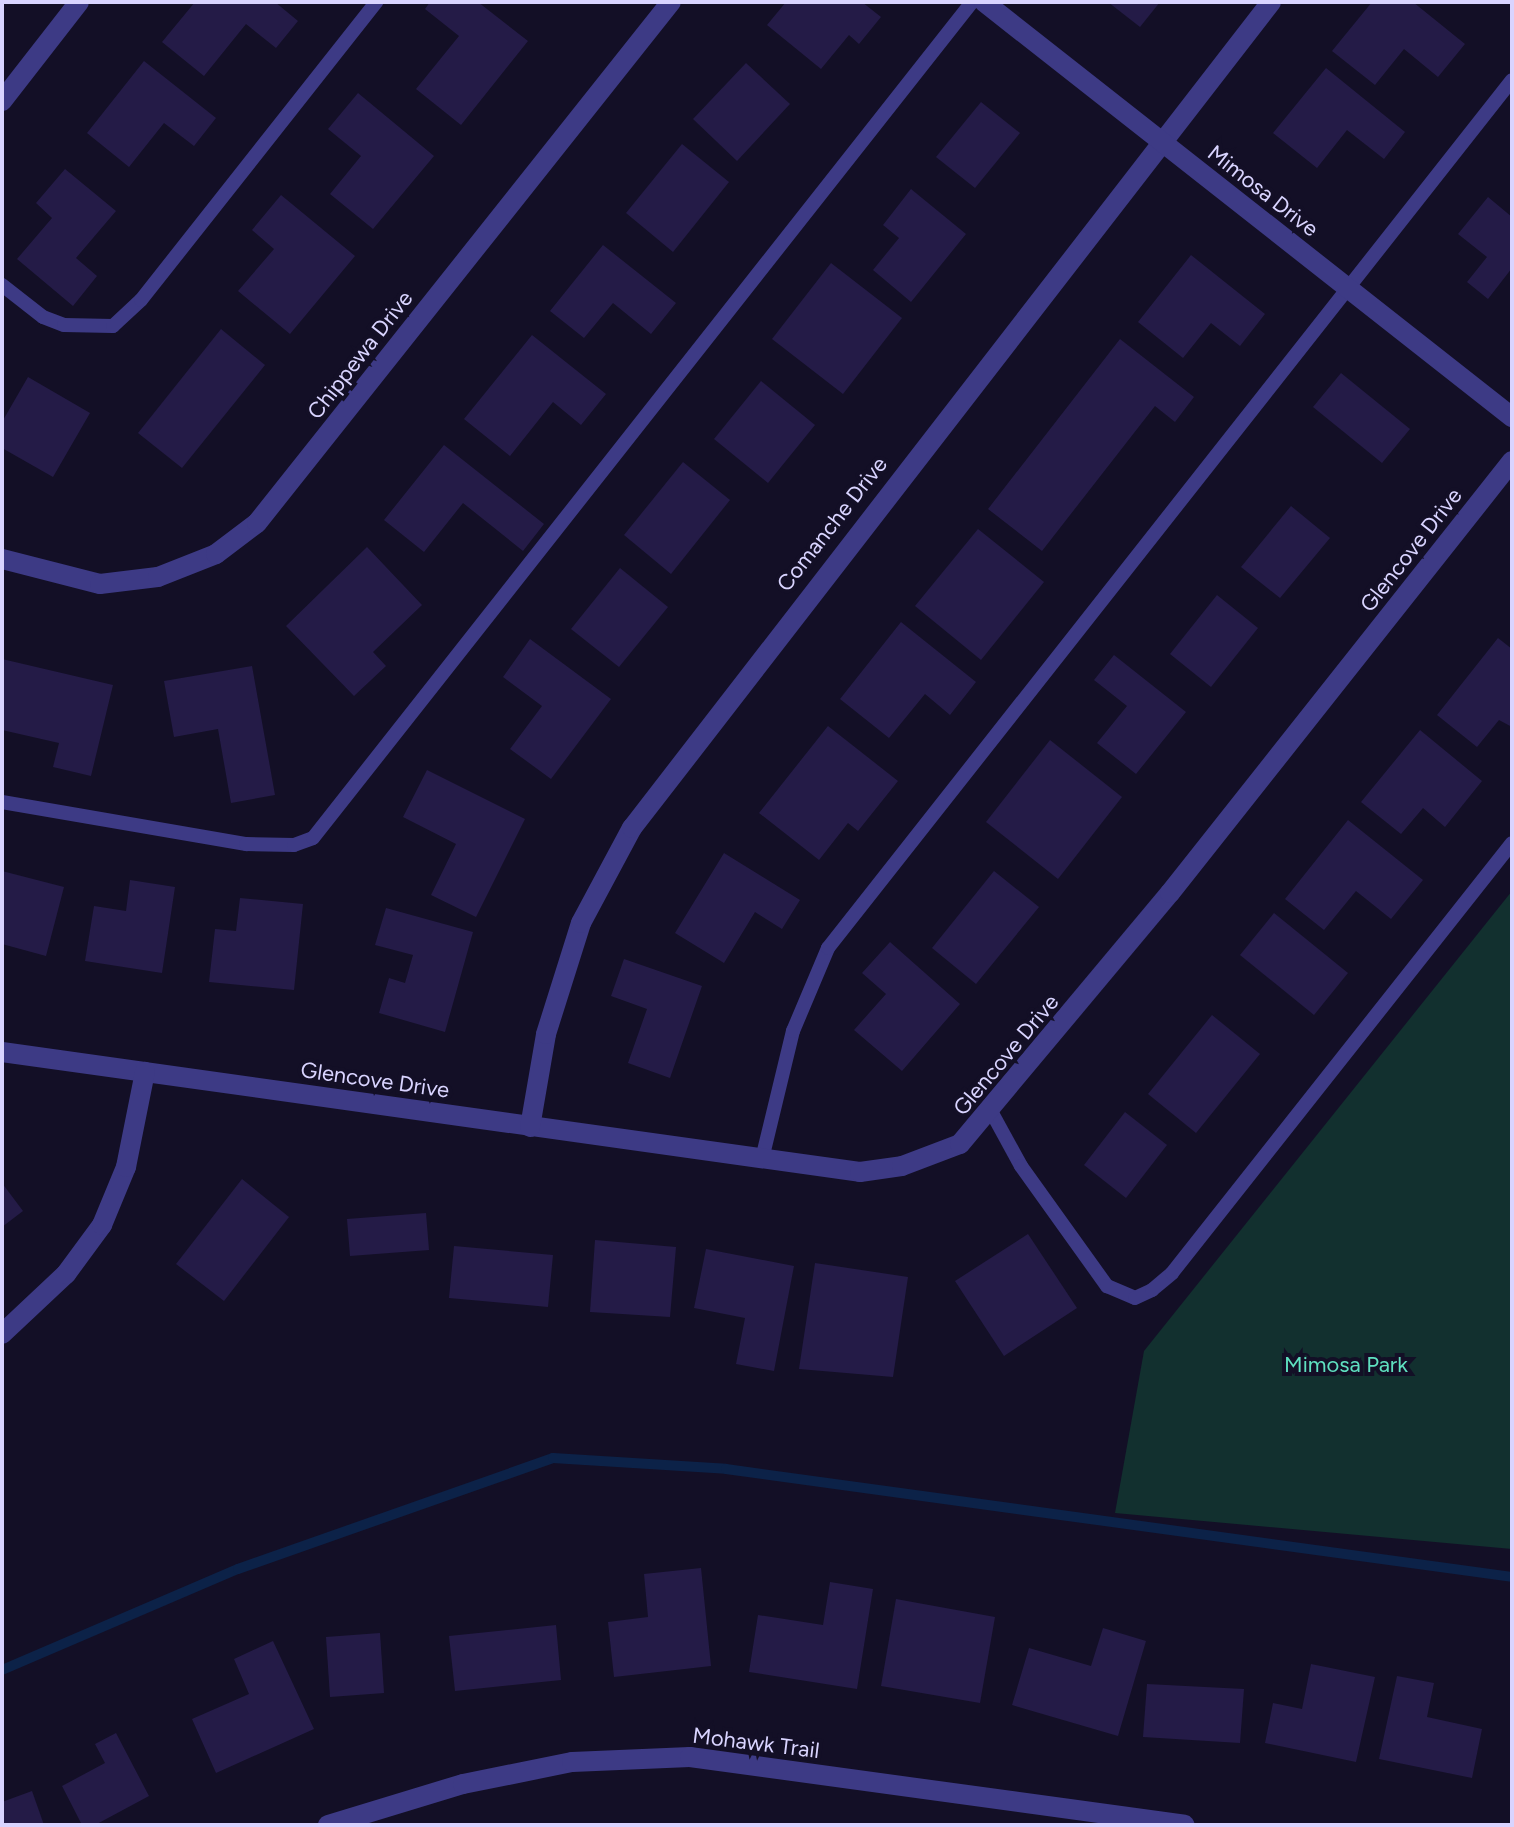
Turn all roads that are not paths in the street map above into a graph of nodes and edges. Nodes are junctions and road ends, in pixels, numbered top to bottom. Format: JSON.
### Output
{"nodes":[{"id":1,"x":79,"y":2,"type":"edge"},
{"id":2,"x":376,"y":2,"type":"edge"},
{"id":3,"x":671,"y":2,"type":"edge"},
{"id":4,"x":972,"y":2,"type":"edge"},
{"id":5,"x":984,"y":2,"type":"edge"},
{"id":6,"x":1271,"y":2,"type":"edge"},
{"id":7,"x":1512,"y":80,"type":"edge"},
{"id":8,"x":2,"y":101,"type":"edge"},
{"id":9,"x":1161,"y":141,"type":"junction"},
{"id":10,"x":2,"y":285,"type":"edge"},
{"id":11,"x":1347,"y":288,"type":"junction"},
{"id":12,"x":1512,"y":417,"type":"edge"},
{"id":13,"x":1512,"y":461,"type":"edge"},
{"id":14,"x":2,"y":559,"type":"edge"},
{"id":15,"x":2,"y":802,"type":"edge"},
{"id":16,"x":1512,"y":843,"type":"edge"},
{"id":17,"x":2,"y":1052,"type":"edge"},
{"id":18,"x":145,"y":1072,"type":"junction"},
{"id":19,"x":992,"y":1113,"type":"junction"},
{"id":20,"x":530,"y":1127,"type":"junction"},
{"id":21,"x":762,"y":1159,"type":"junction"},
{"id":22,"x":5,"y":1329,"type":"edge"},
{"id":23,"x":328,"y":1825,"type":"edge"},
{"id":24,"x":1184,"y":1825,"type":"edge"}],
"edges":[{"from":1,"to":8,"type":"street"},
{"from":2,"to":10,"type":"lane"},
{"from":3,"to":14,"type":"street","name":"Chippewa Drive"},
{"from":4,"to":15,"type":"lane"},
{"from":5,"to":9,"type":"street","name":"Mimosa Drive"},
{"from":6,"to":9,"type":"street","name":"Comanche Drive"},
{"from":7,"to":11,"type":"lane"},
{"from":9,"to":11,"type":"street","name":"Mimosa Drive"},
{"from":9,"to":20,"type":"street","name":"Comanche Drive"},
{"from":11,"to":12,"type":"street","name":"Mimosa Drive"},
{"from":11,"to":21,"type":"lane"},
{"from":13,"to":19,"type":"street","name":"Glencove Drive"},
{"from":16,"to":19,"type":"lane"},
{"from":17,"to":18,"type":"street","name":"Glencove Drive"},
{"from":18,"to":20,"type":"street","name":"Glencove Drive"},
{"from":18,"to":22,"type":"street"},
{"from":19,"to":21,"type":"street","name":"Glencove Drive"},
{"from":20,"to":21,"type":"street","name":"Glencove Drive"},
{"from":23,"to":24,"type":"street","name":"Mohawk Trail"}]}
